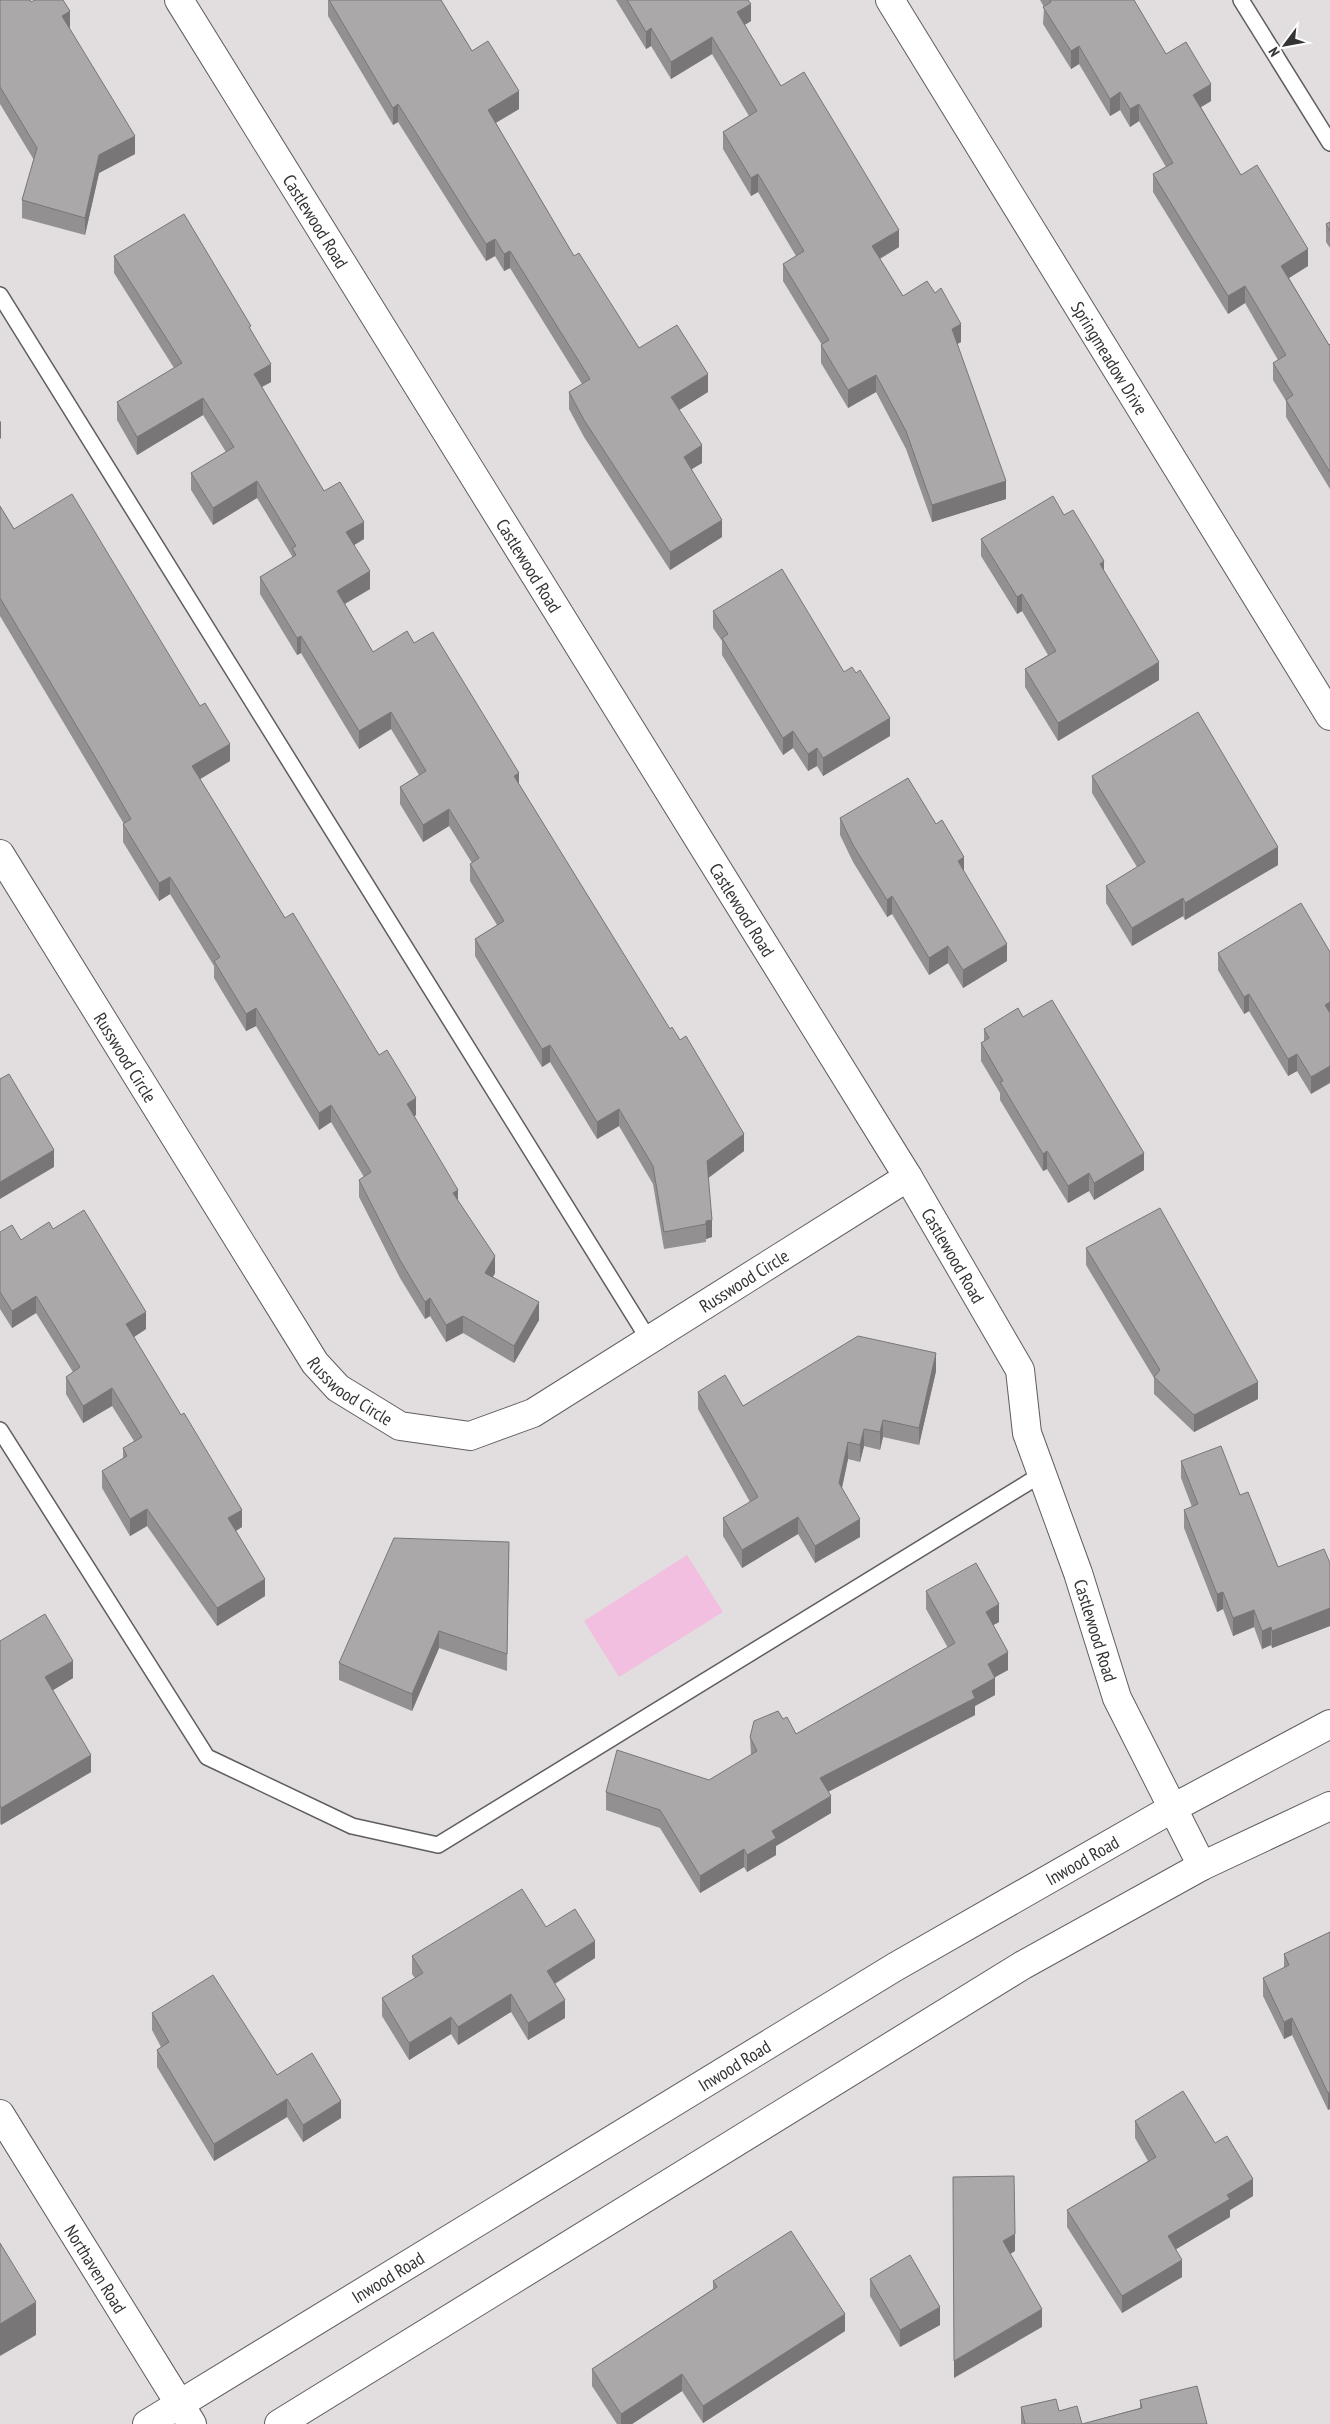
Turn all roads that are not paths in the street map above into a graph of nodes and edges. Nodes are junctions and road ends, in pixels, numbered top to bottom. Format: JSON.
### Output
{"nodes":[{"id":1,"x":180,"y":0,"type":"edge"},
{"id":2,"x":890,"y":0,"type":"edge"},
{"id":3,"x":1241,"y":0,"type":"edge"},
{"id":4,"x":1330,"y":143,"type":"edge"},
{"id":5,"x":0,"y":295,"type":"edge"},
{"id":6,"x":1330,"y":716,"type":"edge"},
{"id":7,"x":0,"y":854,"type":"edge"},
{"id":8,"x":908,"y":1177,"type":"junction"},
{"id":9,"x":649,"y":1340,"type":"junction"},
{"id":10,"x":0,"y":1430,"type":"edge"},
{"id":11,"x":1042,"y":1474,"type":"junction"},
{"id":12,"x":1330,"y":1724,"type":"edge"},
{"id":13,"x":1330,"y":1806,"type":"edge"},
{"id":14,"x":1173,"y":1808,"type":"junction"},
{"id":15,"x":1202,"y":1866,"type":"junction"},
{"id":16,"x":0,"y":2114,"type":"edge"},
{"id":17,"x":186,"y":2414,"type":"edge"},
{"id":18,"x":147,"y":2424,"type":"edge"},
{"id":19,"x":279,"y":2424,"type":"edge"}],
"edges":[{"from":1,"to":8,"type":"street","name":"Castlewood Road"},
{"from":2,"to":6,"type":"street","name":"Springmeadow Drive"},
{"from":3,"to":4,"type":"lane"},
{"from":5,"to":9,"type":"lane"},
{"from":7,"to":9,"type":"street","name":"Russwood Circle"},
{"from":8,"to":9,"type":"street","name":"Russwood Circle"},
{"from":8,"to":11,"type":"street","name":"Castlewood Road"},
{"from":10,"to":11,"type":"lane"},
{"from":11,"to":14,"type":"street","name":"Castlewood Road"},
{"from":12,"to":14,"type":"street","name":"Inwood Road"},
{"from":13,"to":15,"type":"street"},
{"from":14,"to":15,"type":"street","name":"Castlewood Road"},
{"from":14,"to":17,"type":"street","name":"Inwood Road"},
{"from":15,"to":19,"type":"street"},
{"from":16,"to":17,"type":"street","name":"Northaven Road"},
{"from":17,"to":18,"type":"street","name":"Inwood Road"}]}
